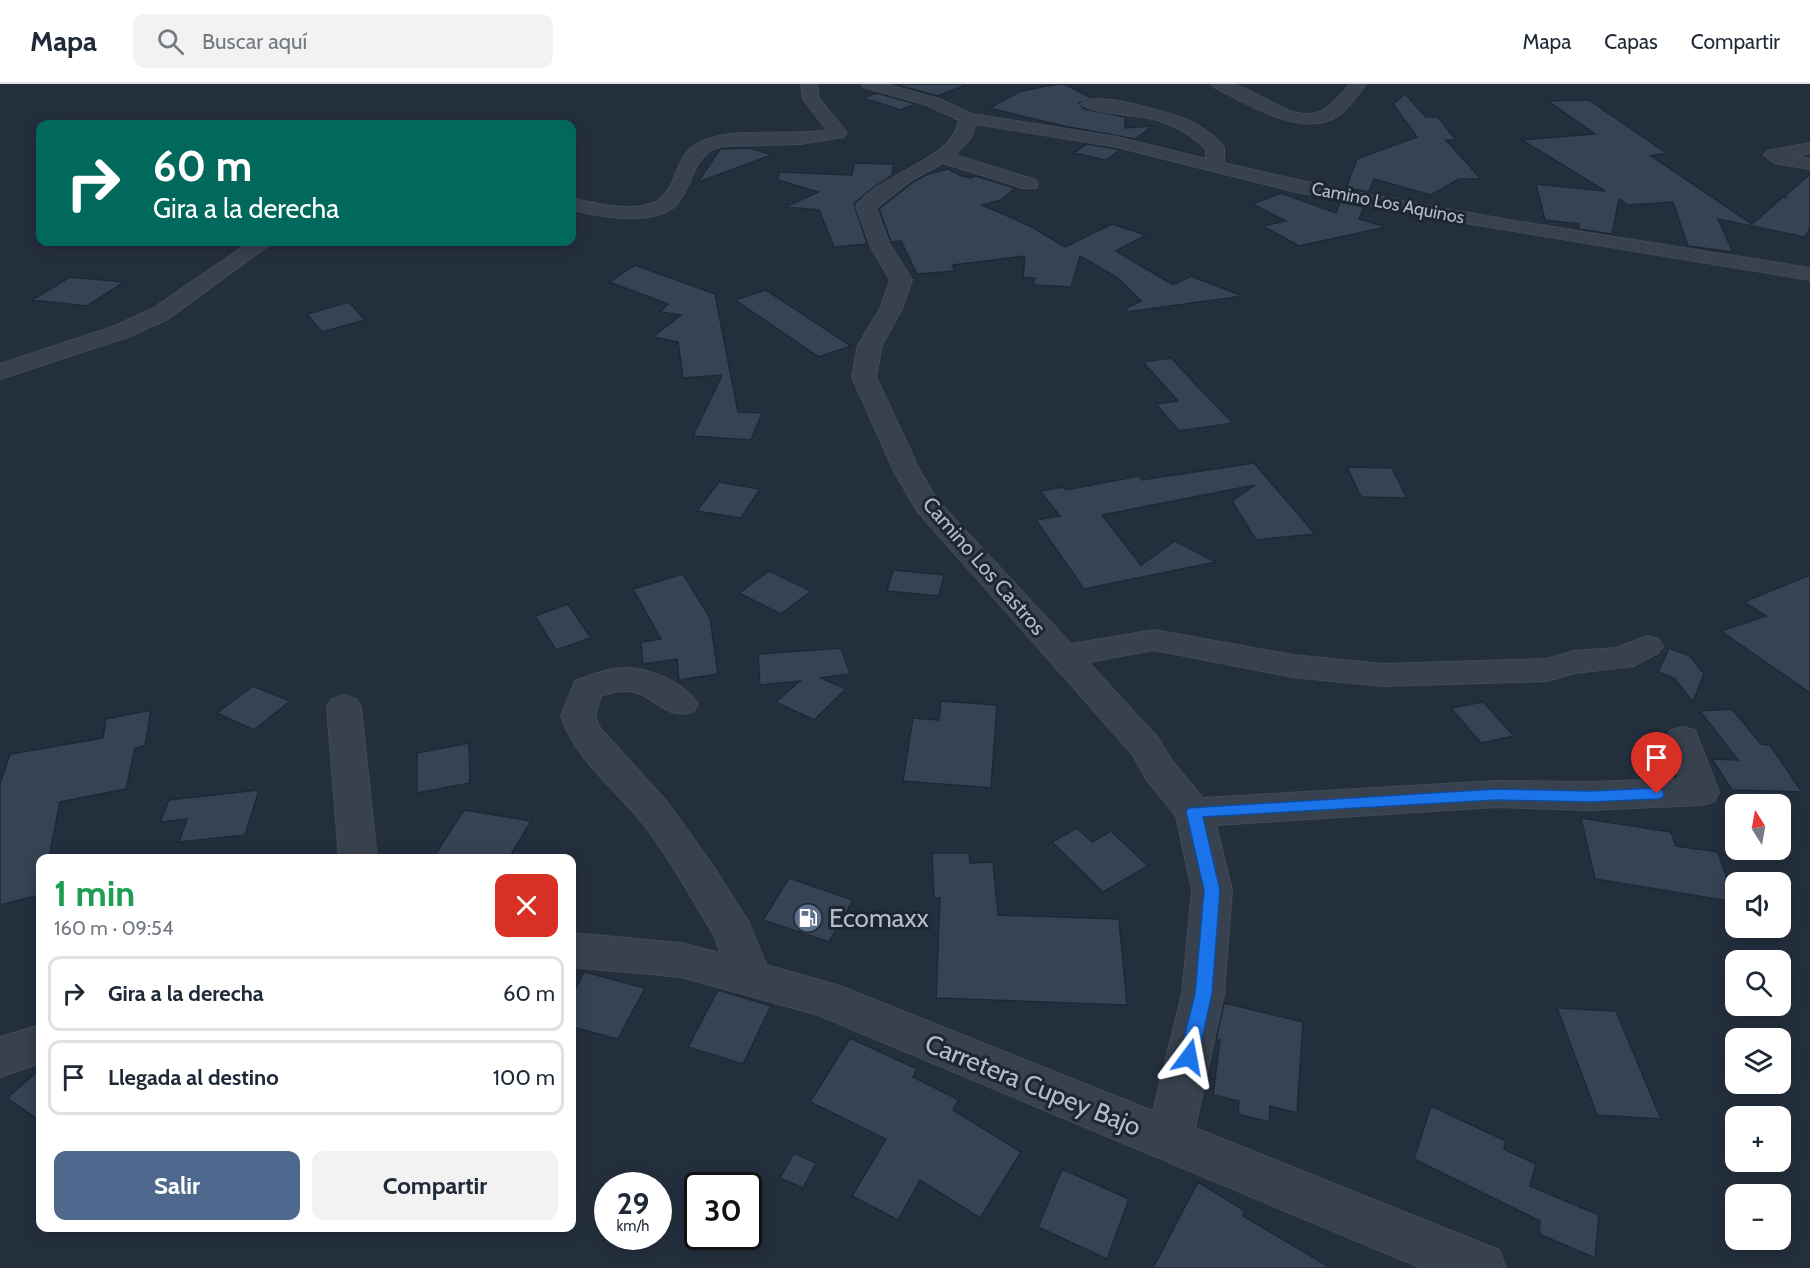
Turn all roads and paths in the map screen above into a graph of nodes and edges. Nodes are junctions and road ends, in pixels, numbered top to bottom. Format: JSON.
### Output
{"nodes":[{"id":1,"x":809,"y":84,"type":"edge"},
{"id":2,"x":1220,"y":84,"type":"edge"},
{"id":3,"x":1358,"y":84,"type":"edge"},
{"id":4,"x":868,"y":85,"type":"edge"},
{"id":5,"x":1089,"y":104,"type":"dead end"},
{"id":6,"x":968,"y":118,"type":"junction"},
{"id":7,"x":1810,"y":148,"type":"edge"},
{"id":8,"x":943,"y":157,"type":"junction"},
{"id":9,"x":1810,"y":164,"type":"edge"},
{"id":10,"x":1215,"y":166,"type":"junction"},
{"id":11,"x":1029,"y":184,"type":"dead end"},
{"id":12,"x":576,"y":204,"type":"edge"},
{"id":13,"x":257,"y":246,"type":"edge"},
{"id":14,"x":1810,"y":274,"type":"edge"},
{"id":15,"x":0,"y":372,"type":"edge"},
{"id":16,"x":1647,"y":646,"type":"dead end"},
{"id":17,"x":1064,"y":656,"type":"junction"},
{"id":18,"x":681,"y":704,"type":"dead end"},
{"id":19,"x":344,"y":706,"type":"dead end"},
{"id":20,"x":1683,"y":739,"type":"dead end"},
{"id":21,"x":1194,"y":812,"type":"junction"},
{"id":22,"x":358,"y":854,"type":"edge"},
{"id":23,"x":576,"y":950,"type":"edge"},
{"id":24,"x":750,"y":979,"type":"junction"},
{"id":25,"x":36,"y":1045,"type":"edge"},
{"id":26,"x":0,"y":1057,"type":"edge"},
{"id":27,"x":1169,"y":1141,"type":"junction"},
{"id":28,"x":1481,"y":1268,"type":"edge"}],
"edges":[{"from":1,"to":12,"type":"street"},
{"from":2,"to":3,"type":"street"},
{"from":4,"to":6,"type":"street"},
{"from":5,"to":10,"type":"street"},
{"from":6,"to":8,"type":"street","name":"Camino Los Castros"},
{"from":6,"to":10,"type":"street","name":"Camino Los Aquinos"},
{"from":7,"to":9,"type":"street"},
{"from":8,"to":11,"type":"street"},
{"from":8,"to":17,"type":"street","name":"Camino Los Castros"},
{"from":10,"to":14,"type":"street","name":"Camino Los Aquinos"},
{"from":13,"to":15,"type":"street"},
{"from":16,"to":17,"type":"street"},
{"from":17,"to":21,"type":"street","name":"Camino Los Castros"},
{"from":18,"to":24,"type":"street"},
{"from":19,"to":22,"type":"street"},
{"from":20,"to":21,"type":"street"},
{"from":21,"to":27,"type":"street","name":"Camino Los Castros"},
{"from":23,"to":24,"type":"street","name":"Carretera Cupey Bajo"},
{"from":24,"to":27,"type":"street","name":"Carretera Cupey Bajo"},
{"from":25,"to":26,"type":"street"},
{"from":27,"to":28,"type":"street","name":"Carretera Cupey Bajo"}]}
